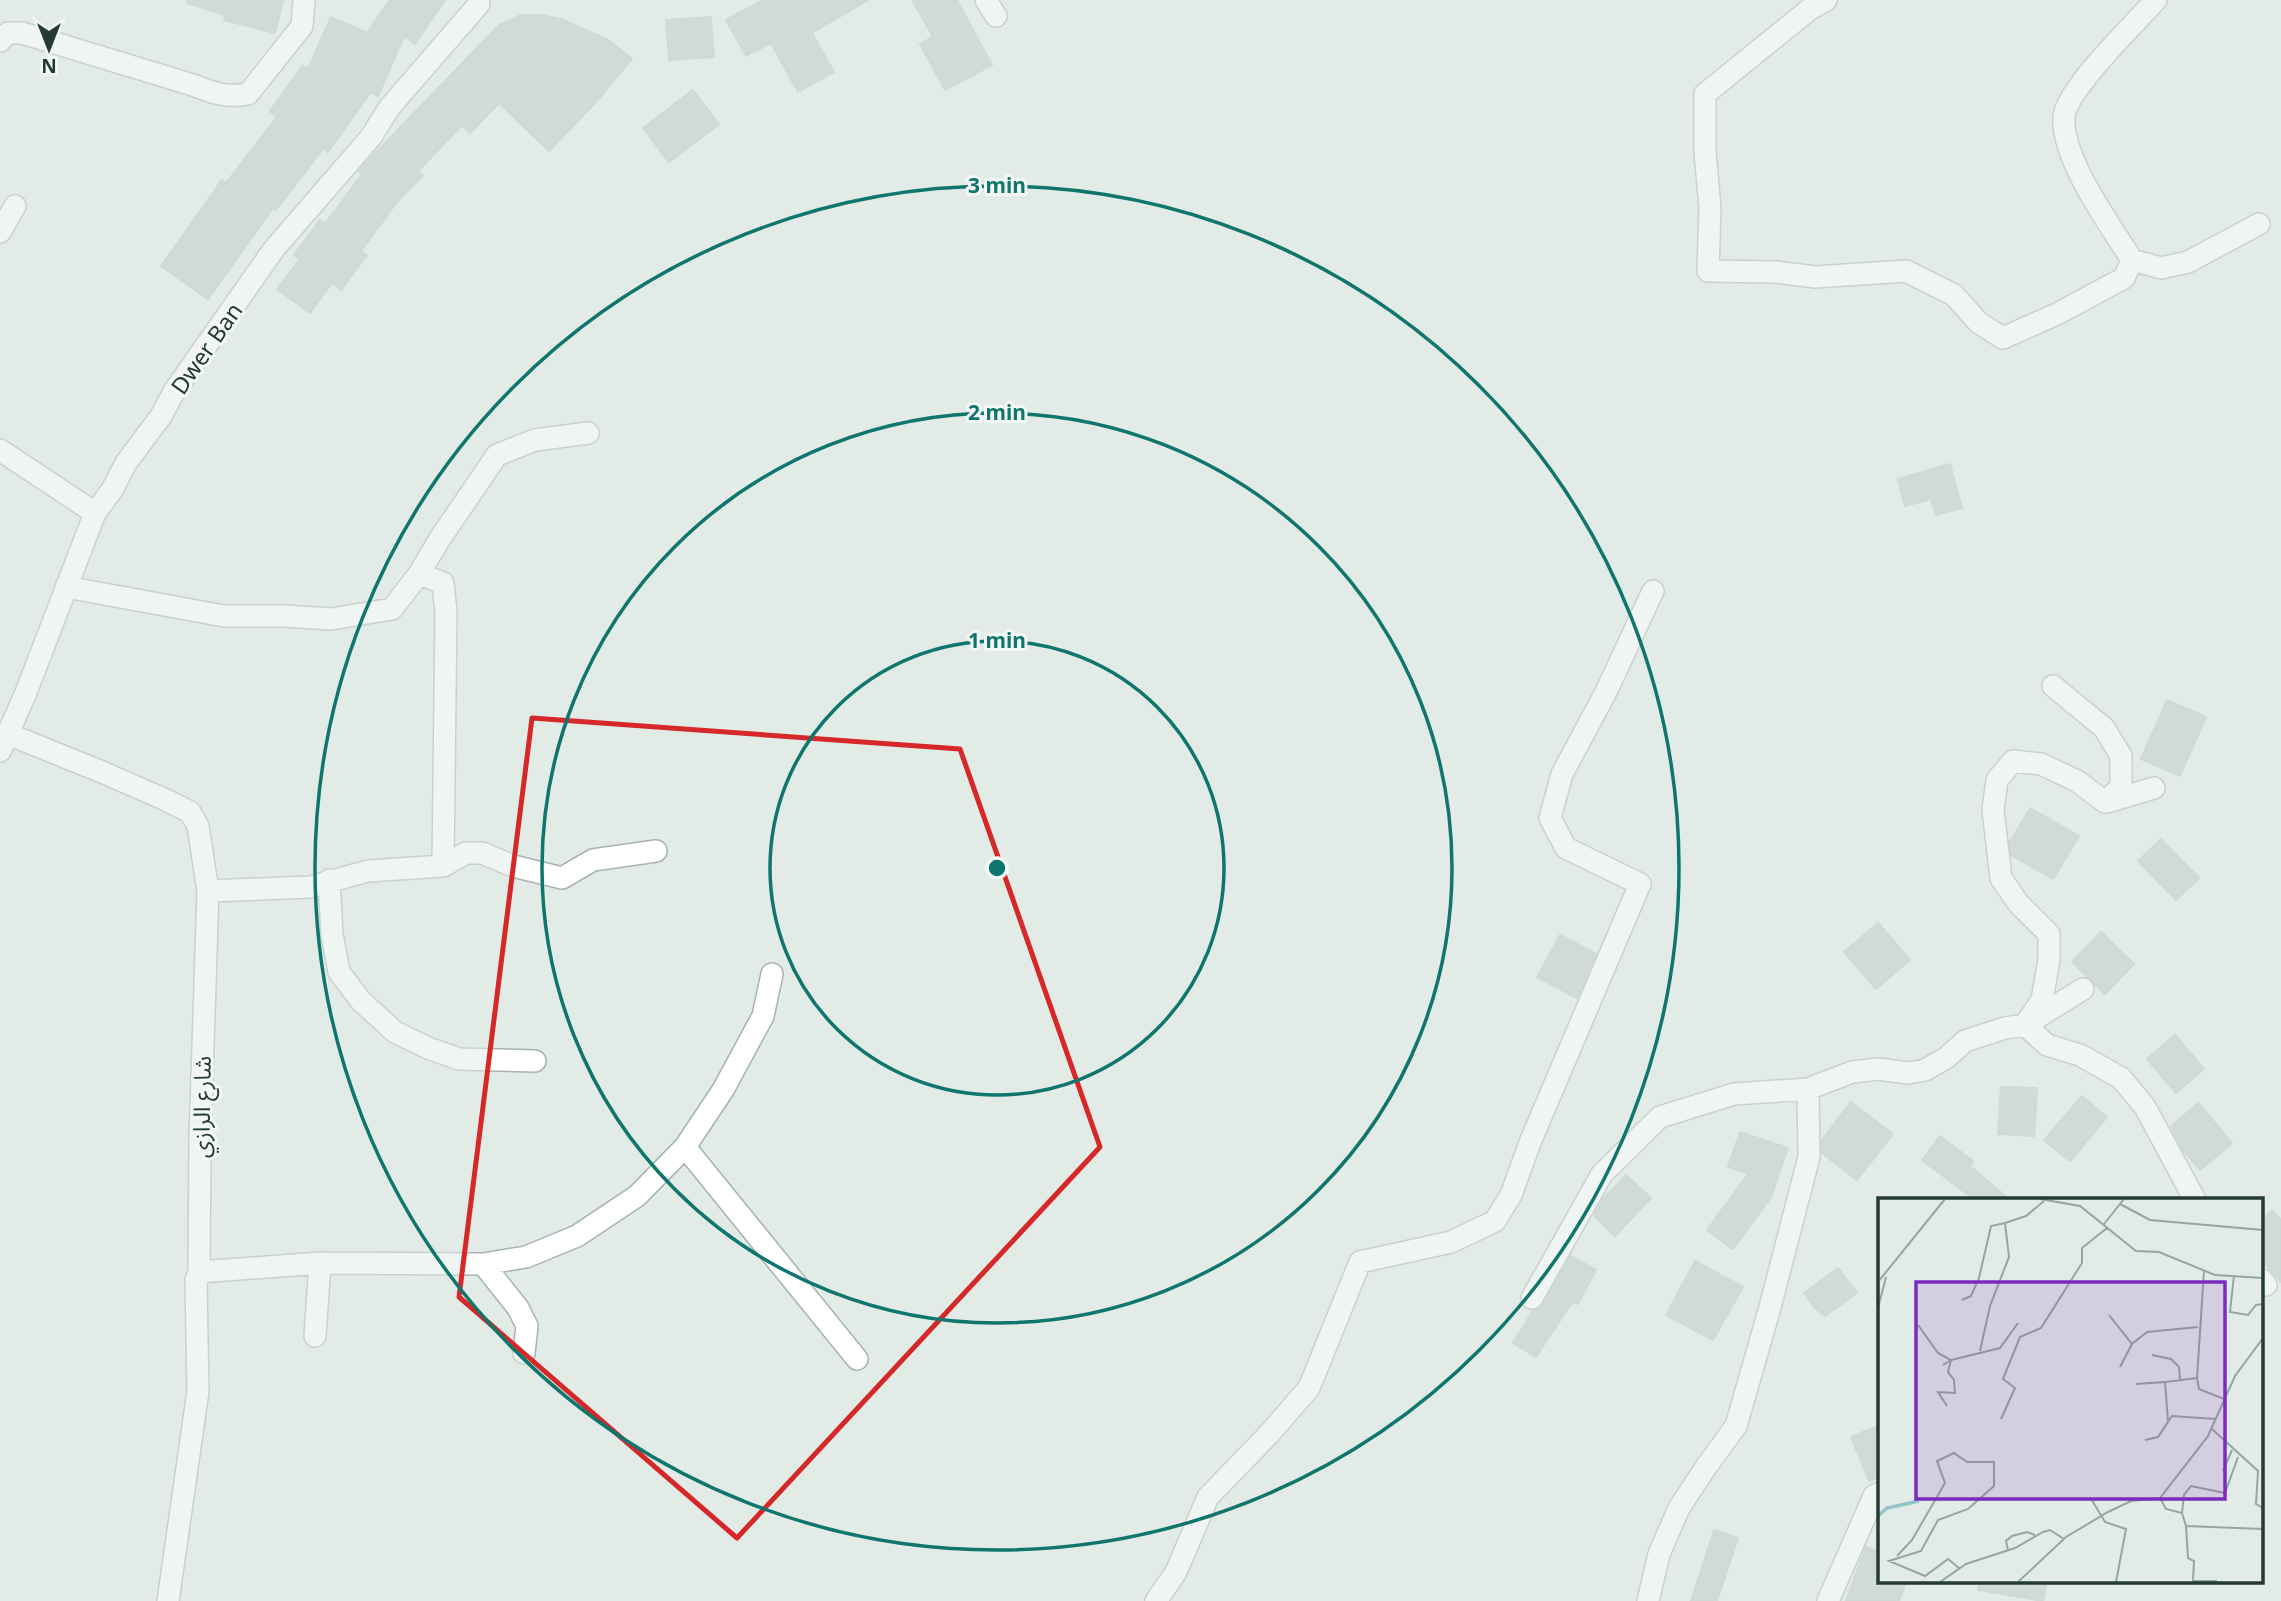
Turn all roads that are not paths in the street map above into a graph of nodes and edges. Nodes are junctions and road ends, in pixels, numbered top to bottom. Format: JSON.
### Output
{"nodes":[{"id":1,"x":304,"y":0,"type":"edge"},
{"id":2,"x":1826,"y":0,"type":"edge"},
{"id":3,"x":2156,"y":0,"type":"edge"},
{"id":4,"x":484,"y":1,"type":"edge"},
{"id":5,"x":0,"y":41,"type":"edge"},
{"id":6,"x":15,"y":206,"type":"dead end"},
{"id":7,"x":2259,"y":224,"type":"dead end"},
{"id":8,"x":0,"y":232,"type":"edge"},
{"id":9,"x":2132,"y":261,"type":"junction"},
{"id":10,"x":588,"y":433,"type":"dead end"},
{"id":11,"x":0,"y":450,"type":"edge"},
{"id":12,"x":95,"y":513,"type":"junction"},
{"id":13,"x":419,"y":574,"type":"junction"},
{"id":14,"x":66,"y":587,"type":"junction"},
{"id":15,"x":1653,"y":591,"type":"dead end"},
{"id":16,"x":2053,"y":687,"type":"dead end"},
{"id":17,"x":4,"y":743,"type":"edge"},
{"id":18,"x":2154,"y":788,"type":"dead end"},
{"id":19,"x":2105,"y":803,"type":"junction"},
{"id":20,"x":656,"y":851,"type":"dead end"},
{"id":21,"x":443,"y":866,"type":"junction"},
{"id":22,"x":330,"y":880,"type":"junction"},
{"id":23,"x":208,"y":891,"type":"junction"},
{"id":24,"x":772,"y":974,"type":"dead end"},
{"id":25,"x":2083,"y":989,"type":"dead end"},
{"id":26,"x":2025,"y":1025,"type":"junction"},
{"id":27,"x":535,"y":1061,"type":"dead end"},
{"id":28,"x":1808,"y":1089,"type":"junction"},
{"id":29,"x":685,"y":1147,"type":"junction"},
{"id":30,"x":2194,"y":1198,"type":"edge"},
{"id":31,"x":320,"y":1263,"type":"junction"},
{"id":32,"x":483,"y":1264,"type":"junction"},
{"id":33,"x":199,"y":1272,"type":"junction"},
{"id":34,"x":1532,"y":1298,"type":"dead end"},
{"id":35,"x":315,"y":1336,"type":"dead end"},
{"id":36,"x":524,"y":1353,"type":"dead end"},
{"id":37,"x":858,"y":1359,"type":"dead end"},
{"id":38,"x":1878,"y":1494,"type":"edge"},
{"id":39,"x":168,"y":1601,"type":"edge"},
{"id":40,"x":1156,"y":1601,"type":"edge"},
{"id":41,"x":1647,"y":1601,"type":"edge"},
{"id":42,"x":1828,"y":1601,"type":"edge"}],
"edges":[{"from":1,"to":5,"type":"street"},
{"from":2,"to":9,"type":"street"},
{"from":3,"to":9,"type":"street"},
{"from":4,"to":12,"type":"street","name":"Dwer Ban"},
{"from":6,"to":8,"type":"street"},
{"from":7,"to":9,"type":"street"},
{"from":10,"to":13,"type":"street"},
{"from":11,"to":12,"type":"street"},
{"from":12,"to":14,"type":"street","name":"Dwer Ban"},
{"from":13,"to":14,"type":"street"},
{"from":13,"to":21,"type":"street"},
{"from":14,"to":17,"type":"street","name":"Dwer Ban"},
{"from":15,"to":40,"type":"street"},
{"from":16,"to":19,"type":"street"},
{"from":17,"to":23,"type":"street","name":"شارع الرازي"},
{"from":18,"to":19,"type":"street"},
{"from":19,"to":26,"type":"street"},
{"from":20,"to":21,"type":"street"},
{"from":21,"to":22,"type":"street"},
{"from":22,"to":23,"type":"street"},
{"from":22,"to":27,"type":"street"},
{"from":23,"to":33,"type":"street","name":"شارع الرازي"},
{"from":24,"to":29,"type":"street"},
{"from":25,"to":26,"type":"street"},
{"from":26,"to":28,"type":"street"},
{"from":26,"to":30,"type":"street"},
{"from":28,"to":34,"type":"street"},
{"from":28,"to":41,"type":"street"},
{"from":29,"to":32,"type":"street"},
{"from":29,"to":37,"type":"street"},
{"from":31,"to":32,"type":"street"},
{"from":31,"to":33,"type":"street"},
{"from":31,"to":35,"type":"street"},
{"from":32,"to":36,"type":"street"},
{"from":33,"to":39,"type":"street","name":"شارع الرازي"},
{"from":38,"to":42,"type":"street"}]}
